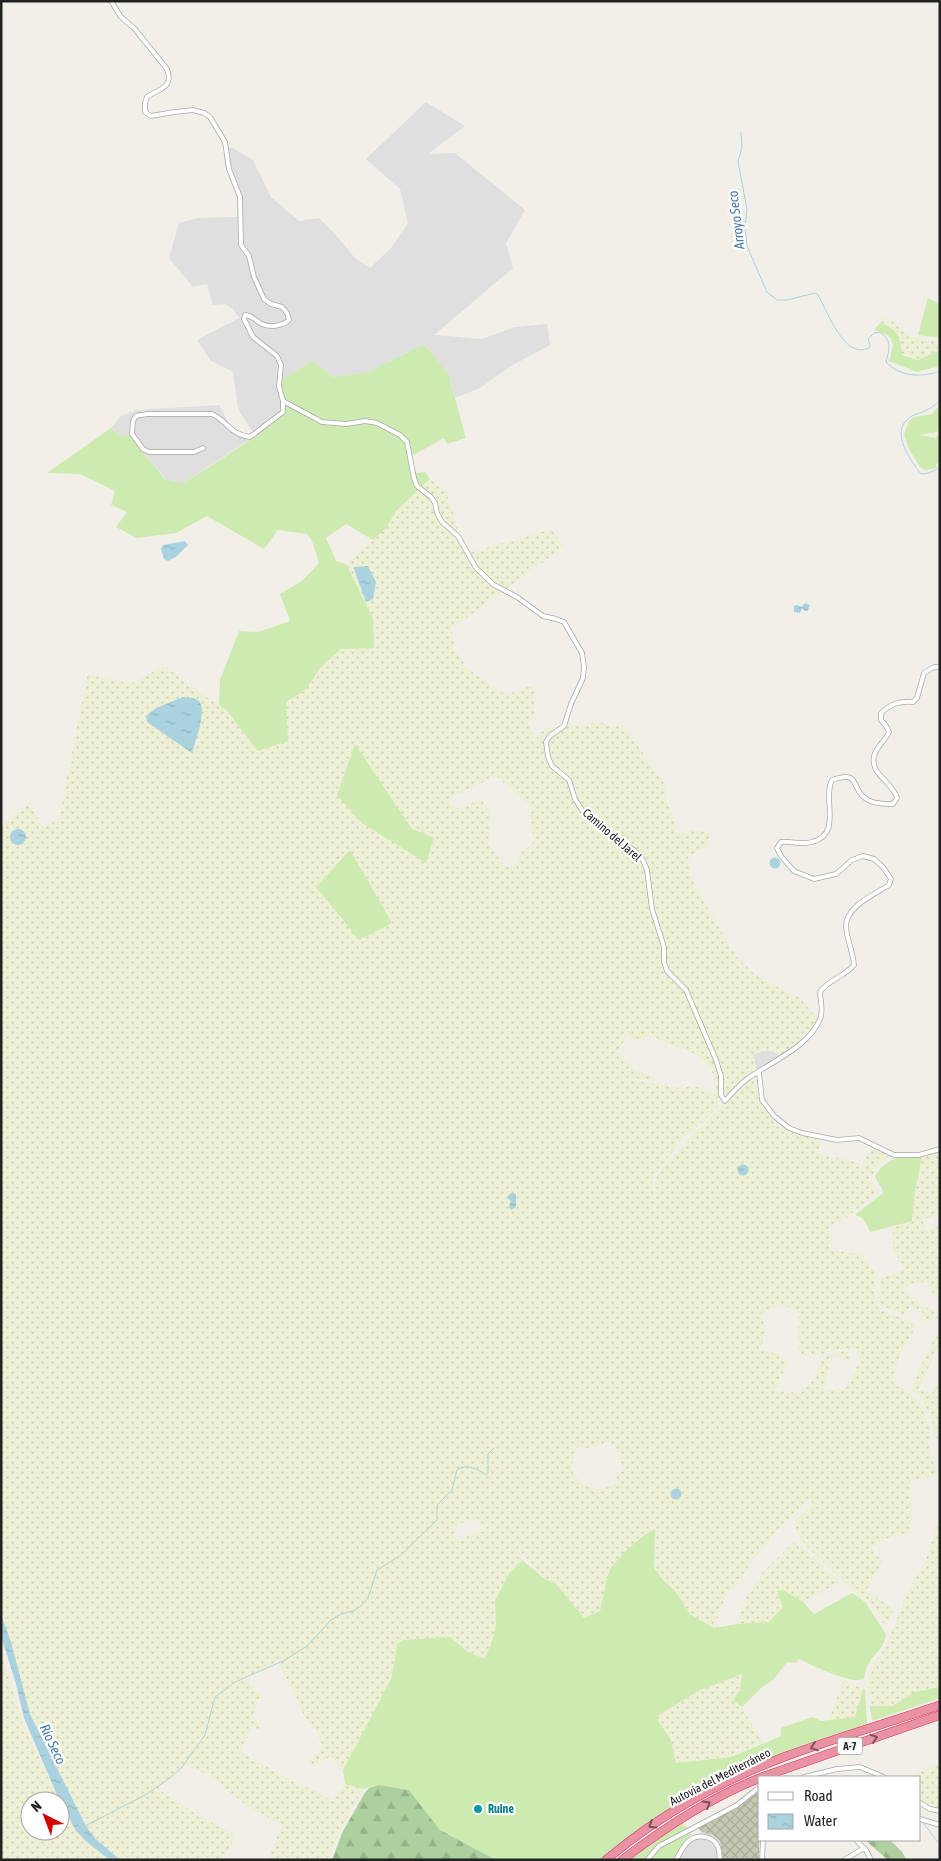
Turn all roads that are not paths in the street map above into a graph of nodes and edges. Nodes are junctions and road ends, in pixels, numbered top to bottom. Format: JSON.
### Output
{"nodes":[{"id":1,"x":112,"y":1,"type":"edge"},
{"id":2,"x":283,"y":401,"type":"junction"},
{"id":3,"x":203,"y":448,"type":"dead end"},
{"id":4,"x":940,"y":667,"type":"edge"},
{"id":5,"x":759,"y":1073,"type":"junction"},
{"id":6,"x":940,"y":1149,"type":"edge"},
{"id":7,"x":940,"y":1704,"type":"edge"},
{"id":8,"x":940,"y":1715,"type":"edge"},
{"id":9,"x":767,"y":1776,"type":"edge"},
{"id":10,"x":808,"y":1776,"type":"edge"},
{"id":11,"x":882,"y":1776,"type":"edge"},
{"id":12,"x":758,"y":1779,"type":"edge"},
{"id":13,"x":758,"y":1789,"type":"edge"},
{"id":14,"x":921,"y":1804,"type":"edge"},
{"id":15,"x":940,"y":1811,"type":"edge"},
{"id":16,"x":921,"y":1819,"type":"edge"},
{"id":17,"x":940,"y":1825,"type":"edge"},
{"id":18,"x":763,"y":1841,"type":"edge"},
{"id":19,"x":857,"y":1841,"type":"edge"},
{"id":20,"x":864,"y":1848,"type":"junction"},
{"id":21,"x":606,"y":1860,"type":"edge"},
{"id":22,"x":622,"y":1860,"type":"edge"},
{"id":23,"x":647,"y":1860,"type":"edge"},
{"id":24,"x":676,"y":1860,"type":"edge"},
{"id":25,"x":720,"y":1860,"type":"edge"},
{"id":26,"x":762,"y":1860,"type":"edge"},
{"id":27,"x":844,"y":1860,"type":"edge"},
{"id":28,"x":871,"y":1860,"type":"edge"}],
"edges":[{"from":1,"to":2,"type":"street"},
{"from":2,"to":3,"type":"street"},
{"from":2,"to":5,"type":"street","name":"Camino del Jarel"},
{"from":4,"to":5,"type":"street"},
{"from":5,"to":6,"type":"street"},
{"from":7,"to":21,"type":"highway","name":"Autovía del Mediterráneo","number":"A-7","one_way":true},
{"from":9,"to":8,"type":"highway","name":"Autovía del Mediterráneo","number":"A-7","one_way":true},
{"from":10,"to":11,"type":"street"},
{"from":22,"to":12,"type":"highway","name":"Autovía del Mediterráneo","number":"A-7","one_way":true},
{"from":13,"to":23,"type":"street"},
{"from":14,"to":15,"type":"street"},
{"from":16,"to":17,"type":"street"},
{"from":18,"to":26,"type":"street"},
{"from":19,"to":20,"type":"street"},
{"from":20,"to":27,"type":"street"},
{"from":20,"to":28,"type":"street"},
{"from":24,"to":25,"type":"street"}]}
